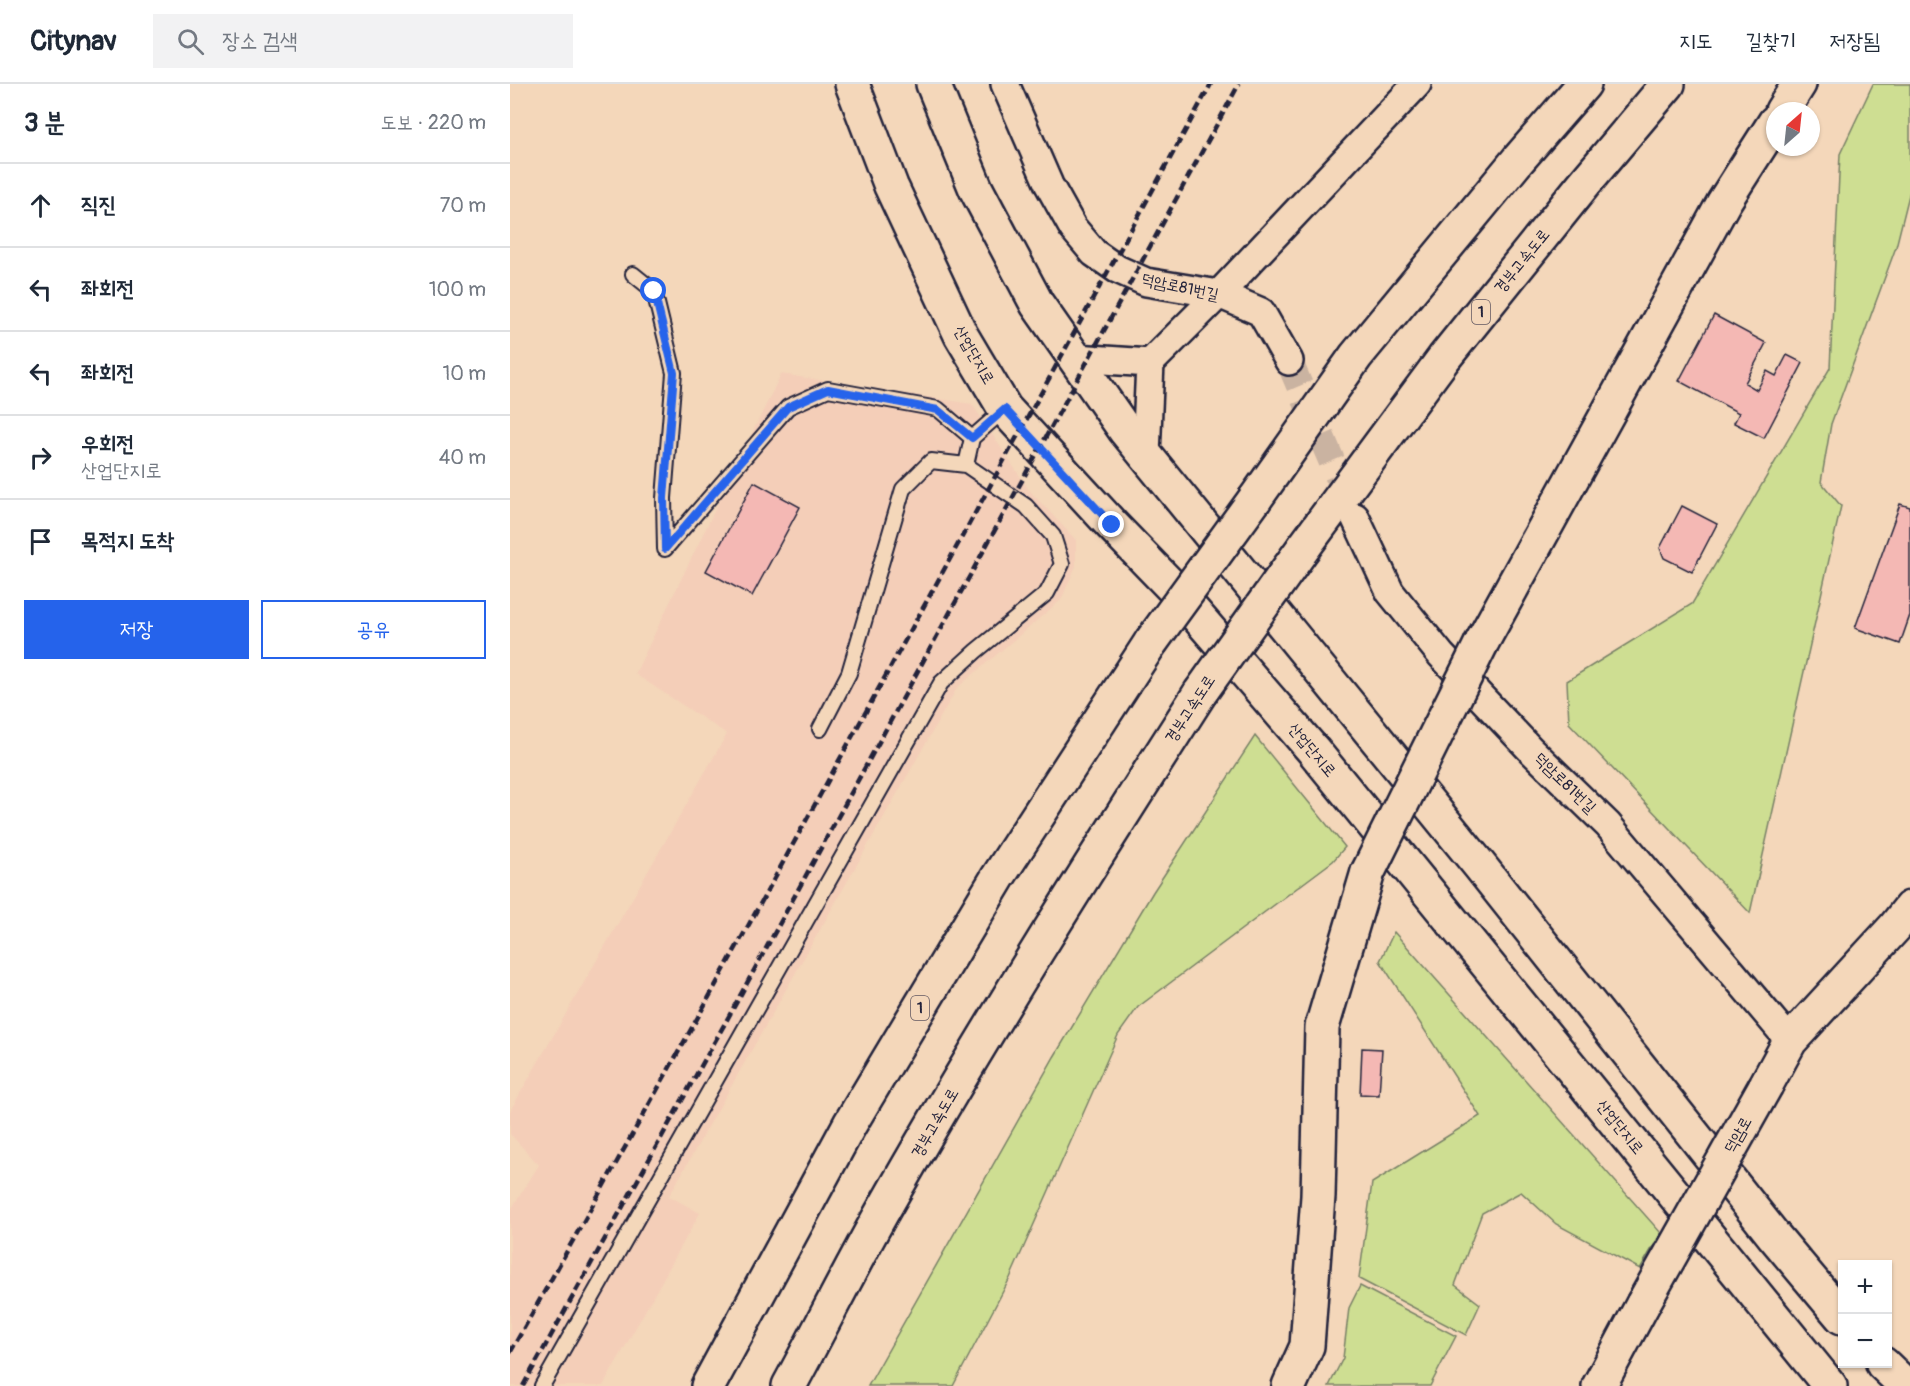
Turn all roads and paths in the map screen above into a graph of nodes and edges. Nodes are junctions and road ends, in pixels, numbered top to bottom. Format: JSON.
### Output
{"nodes":[{"id":1,"x":852,"y":84,"type":"edge"},
{"id":2,"x":933,"y":84,"type":"edge"},
{"id":3,"x":1005,"y":84,"type":"edge"},
{"id":4,"x":1416,"y":84,"type":"edge"},
{"id":5,"x":1584,"y":84,"type":"edge"},
{"id":6,"x":1668,"y":84,"type":"edge"},
{"id":7,"x":1799,"y":84,"type":"edge"},
{"id":8,"x":1788,"y":102,"type":"edge"},
{"id":9,"x":1766,"y":136,"type":"edge"},
{"id":10,"x":633,"y":274,"type":"dead end"},
{"id":11,"x":1219,"y":294,"type":"junction"},
{"id":12,"x":1075,"y":358,"type":"junction"},
{"id":13,"x":1289,"y":361,"type":"tunnel mouth"},
{"id":14,"x":1150,"y":363,"type":"junction"},
{"id":15,"x":1005,"y":409,"type":"junction"},
{"id":16,"x":972,"y":438,"type":"junction"},
{"id":17,"x":1146,"y":455,"type":"junction"},
{"id":18,"x":966,"y":465,"type":"junction"},
{"id":19,"x":1355,"y":517,"type":"tunnel mouth"},
{"id":20,"x":820,"y":729,"type":"dead end"},
{"id":21,"x":1910,"y":908,"type":"edge"},
{"id":22,"x":1790,"y":1041,"type":"junction"},
{"id":23,"x":1839,"y":1314,"type":"edge"},
{"id":24,"x":1887,"y":1368,"type":"edge"},
{"id":25,"x":542,"y":1386,"type":"edge"},
{"id":26,"x":708,"y":1386,"type":"edge"},
{"id":27,"x":789,"y":1386,"type":"edge"},
{"id":28,"x":1288,"y":1386,"type":"edge"},
{"id":29,"x":1599,"y":1386,"type":"edge"},
{"id":30,"x":1830,"y":1386,"type":"edge"},
{"id":31,"x":1906,"y":1386,"type":"edge"}],
"edges":[{"from":1,"to":15,"type":"main road","name":"산업단지로"},
{"from":2,"to":12,"type":"main road"},
{"from":3,"to":11,"type":"street","name":"덕암로81번길"},
{"from":4,"to":11,"type":"street"},
{"from":5,"to":26,"type":"main road","number":"1","bridge":true},
{"from":6,"to":27,"type":"main road","name":"경부고속도로","number":"1","bridge":true},
{"from":7,"to":8,"type":"main road"},
{"from":9,"to":28,"type":"main road","bridge":true},
{"from":10,"to":16,"type":"lane"},
{"from":11,"to":13,"type":"street","name":"덕암로81번길"},
{"from":11,"to":14,"type":"street"},
{"from":12,"to":14,"type":"street"},
{"from":12,"to":17,"type":"main road"},
{"from":14,"to":17,"type":"street"},
{"from":15,"to":16,"type":"lane"},
{"from":15,"to":30,"type":"main road","name":"산업단지로"},
{"from":16,"to":18,"type":"lane"},
{"from":17,"to":23,"type":"main road"},
{"from":18,"to":20,"type":"lane"},
{"from":18,"to":25,"type":"lane"},
{"from":19,"to":22,"type":"street","name":"덕암로81번길"},
{"from":21,"to":22,"type":"main road","name":"덕암로"},
{"from":22,"to":29,"type":"main road","name":"덕암로","bridge":true},
{"from":24,"to":31,"type":"main road"}]}
